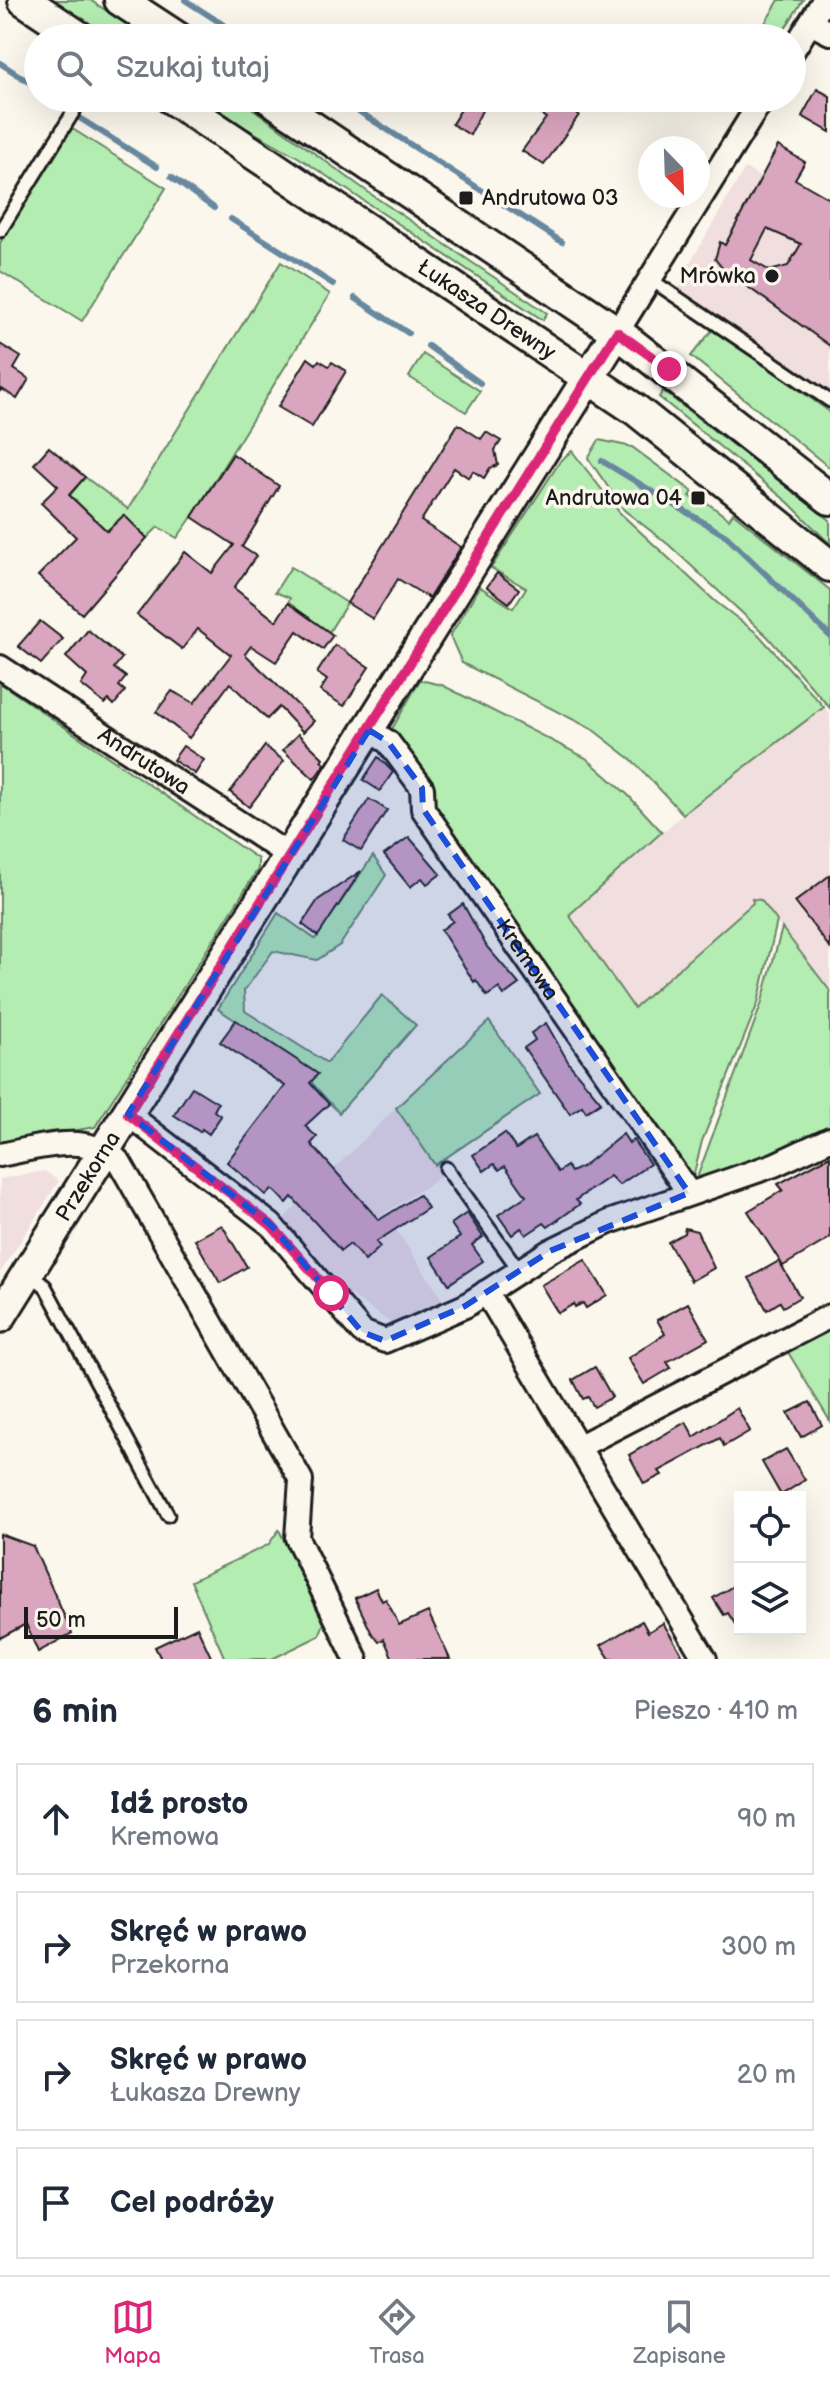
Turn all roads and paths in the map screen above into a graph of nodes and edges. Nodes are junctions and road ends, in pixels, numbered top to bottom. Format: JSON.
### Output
{"nodes":[{"id":1,"x":24,"y":0,"type":"edge"},
{"id":2,"x":120,"y":0,"type":"edge"},
{"id":3,"x":824,"y":0,"type":"edge"},
{"id":4,"x":60,"y":24,"type":"edge"},
{"id":5,"x":157,"y":24,"type":"edge"},
{"id":6,"x":820,"y":28,"type":"edge"},
{"id":7,"x":73,"y":112,"type":"edge"},
{"id":8,"x":192,"y":112,"type":"edge"},
{"id":9,"x":290,"y":112,"type":"edge"},
{"id":10,"x":754,"y":112,"type":"edge"},
{"id":11,"x":0,"y":231,"type":"edge"},
{"id":12,"x":650,"y":279,"type":"junction"},
{"id":13,"x":617,"y":332,"type":"junction"},
{"id":14,"x":588,"y":377,"type":"junction"},
{"id":15,"x":830,"y":401,"type":"edge"},
{"id":16,"x":830,"y":499,"type":"edge"},
{"id":17,"x":830,"y":566,"type":"edge"},
{"id":18,"x":0,"y":667,"type":"edge"},
{"id":19,"x":369,"y":730,"type":"junction"},
{"id":20,"x":290,"y":856,"type":"junction"},
{"id":21,"x":128,"y":1114,"type":"junction"},
{"id":22,"x":830,"y":1139,"type":"edge"},
{"id":23,"x":105,"y":1150,"type":"junction"},
{"id":24,"x":0,"y":1155,"type":"edge"},
{"id":25,"x":446,"y":1168,"type":"dead end"},
{"id":26,"x":689,"y":1193,"type":"junction"},
{"id":27,"x":519,"y":1270,"type":"junction"},
{"id":28,"x":28,"y":1272,"type":"junction"},
{"id":29,"x":486,"y":1292,"type":"junction"},
{"id":30,"x":830,"y":1316,"type":"edge"},
{"id":31,"x":0,"y":1317,"type":"edge"},
{"id":32,"x":580,"y":1446,"type":"junction"},
{"id":33,"x":168,"y":1515,"type":"dead end"},
{"id":34,"x":356,"y":1659,"type":"edge"},
{"id":35,"x":705,"y":1659,"type":"edge"}],
"edges":[{"from":1,"to":4,"type":"main road"},
{"from":2,"to":5,"type":"main road"},
{"from":3,"to":6,"type":"street"},
{"from":7,"to":11,"type":"lane"},
{"from":8,"to":14,"type":"main road","name":"Łukasza Drewny"},
{"from":9,"to":13,"type":"main road"},
{"from":10,"to":12,"type":"street","name":"Przekorna"},
{"from":12,"to":13,"type":"street","name":"Przekorna"},
{"from":12,"to":15,"type":"lane"},
{"from":13,"to":14,"type":"main road","name":"Przekorna"},
{"from":13,"to":16,"type":"main road"},
{"from":14,"to":17,"type":"main road","name":"Łukasza Drewny"},
{"from":14,"to":19,"type":"main road","name":"Przekorna"},
{"from":18,"to":20,"type":"street","name":"Andrutowa"},
{"from":19,"to":20,"type":"main road","name":"Przekorna"},
{"from":19,"to":26,"type":"street","name":"Kremowa"},
{"from":20,"to":21,"type":"main road","name":"Przekorna"},
{"from":21,"to":23,"type":"main road","name":"Przekorna"},
{"from":21,"to":29,"type":"street"},
{"from":22,"to":26,"type":"street"},
{"from":23,"to":24,"type":"street"},
{"from":23,"to":28,"type":"main road","name":"Przekorna"},
{"from":23,"to":34,"type":"street"},
{"from":25,"to":27,"type":"lane"},
{"from":26,"to":27,"type":"street"},
{"from":27,"to":29,"type":"street"},
{"from":28,"to":31,"type":"main road","name":"Przekorna"},
{"from":28,"to":33,"type":"lane"},
{"from":29,"to":32,"type":"street"},
{"from":30,"to":32,"type":"street"},
{"from":32,"to":35,"type":"street"}]}
